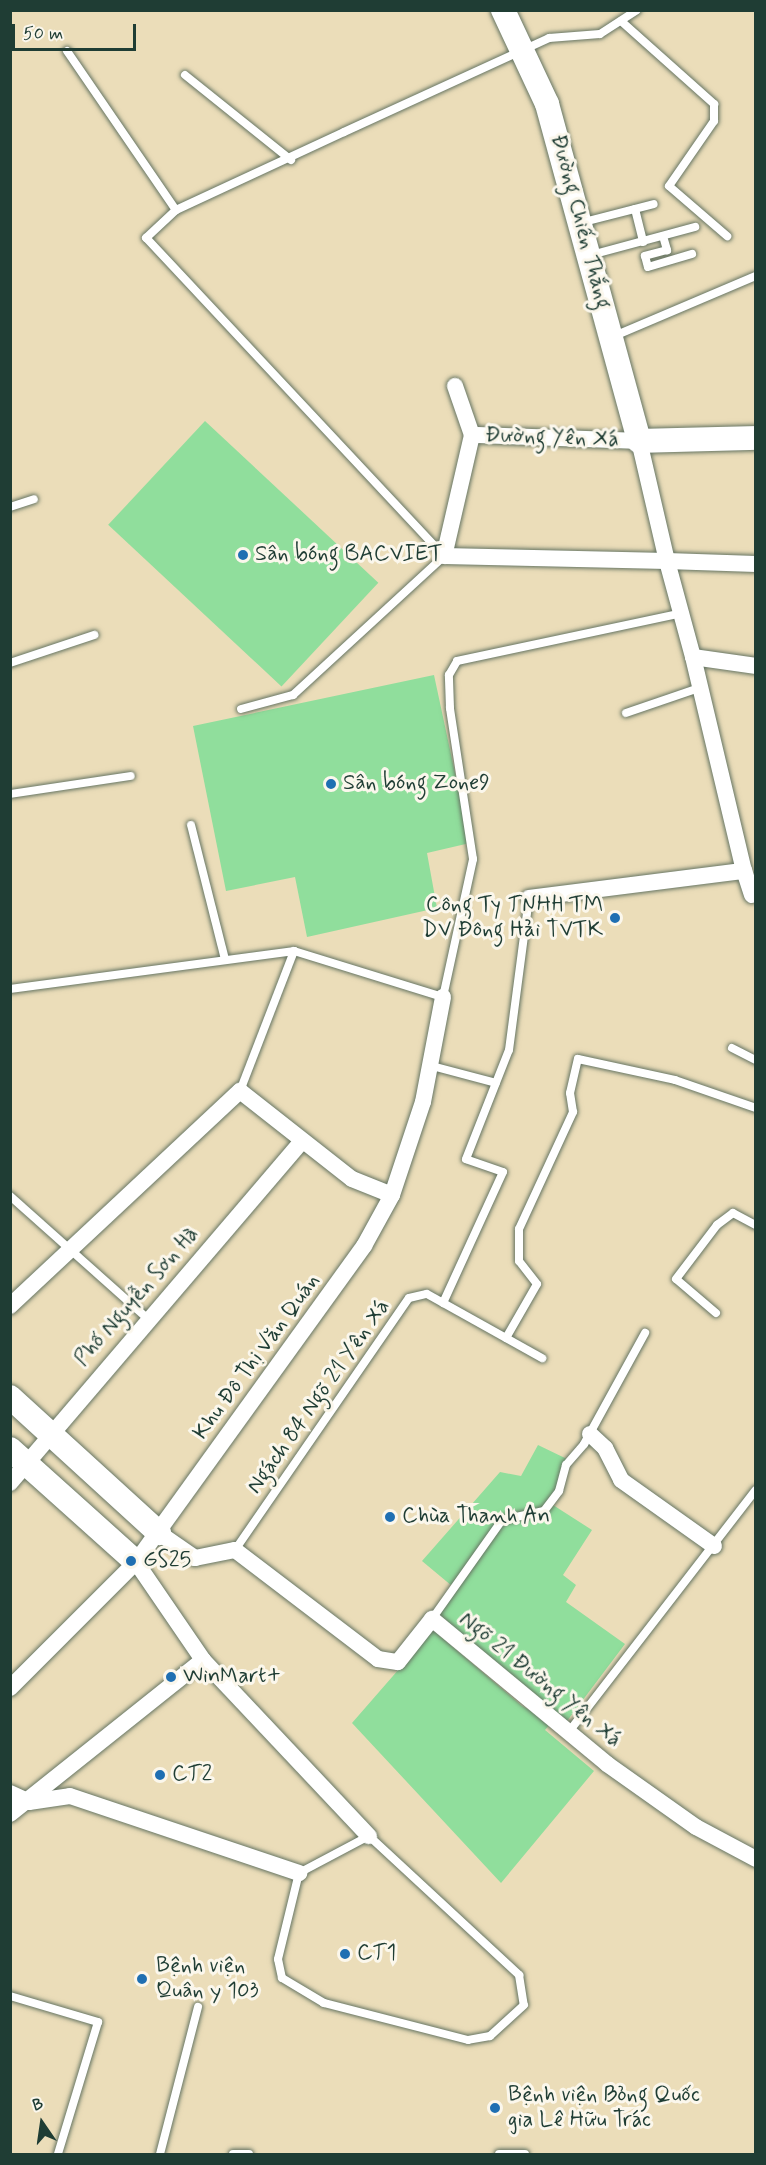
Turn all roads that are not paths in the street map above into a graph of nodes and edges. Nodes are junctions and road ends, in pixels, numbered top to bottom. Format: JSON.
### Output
{"nodes":[{"id":1,"x":502,"y":10,"type":"edge"},
{"id":2,"x":638,"y":10,"type":"edge"},
{"id":3,"x":621,"y":21,"type":"junction"},
{"id":4,"x":523,"y":50,"type":"junction"},
{"id":5,"x":67,"y":51,"type":"dead end"},
{"id":6,"x":185,"y":75,"type":"dead end"},
{"id":7,"x":291,"y":160,"type":"junction"},
{"id":8,"x":654,"y":204,"type":"dead end"},
{"id":9,"x":634,"y":209,"type":"junction"},
{"id":10,"x":176,"y":210,"type":"junction"},
{"id":11,"x":580,"y":223,"type":"junction"},
{"id":12,"x":695,"y":227,"type":"dead end"},
{"id":13,"x":663,"y":236,"type":"junction"},
{"id":14,"x":727,"y":236,"type":"dead end"},
{"id":15,"x":643,"y":242,"type":"junction"},
{"id":16,"x":692,"y":254,"type":"dead end"},
{"id":17,"x":588,"y":256,"type":"junction"},
{"id":18,"x":756,"y":276,"type":"edge"},
{"id":19,"x":611,"y":337,"type":"junction"},
{"id":20,"x":455,"y":386,"type":"dead end"},
{"id":21,"x":472,"y":435,"type":"junction"},
{"id":22,"x":756,"y":438,"type":"edge"},
{"id":23,"x":639,"y":441,"type":"junction"},
{"id":24,"x":34,"y":499,"type":"dead end"},
{"id":25,"x":10,"y":507,"type":"edge"},
{"id":26,"x":444,"y":556,"type":"junction"},
{"id":27,"x":667,"y":561,"type":"junction"},
{"id":28,"x":756,"y":564,"type":"edge"},
{"id":29,"x":682,"y":613,"type":"junction"},
{"id":30,"x":94,"y":635,"type":"dead end"},
{"id":31,"x":693,"y":657,"type":"junction"},
{"id":32,"x":10,"y":663,"type":"edge"},
{"id":33,"x":756,"y":666,"type":"edge"},
{"id":34,"x":699,"y":688,"type":"junction"},
{"id":35,"x":241,"y":709,"type":"dead end"},
{"id":36,"x":626,"y":713,"type":"dead end"},
{"id":37,"x":131,"y":777,"type":"dead end"},
{"id":38,"x":10,"y":794,"type":"edge"},
{"id":39,"x":191,"y":825,"type":"dead end"},
{"id":40,"x":744,"y":871,"type":"junction"},
{"id":41,"x":529,"y":898,"type":"joint"},
{"id":42,"x":754,"y":899,"type":"edge"},
{"id":43,"x":294,"y":951,"type":"junction"},
{"id":44,"x":225,"y":959,"type":"junction"},
{"id":45,"x":10,"y":990,"type":"edge"},
{"id":46,"x":442,"y":997,"type":"junction"},
{"id":47,"x":732,"y":1048,"type":"dead end"},
{"id":48,"x":756,"y":1060,"type":"edge"},
{"id":49,"x":432,"y":1066,"type":"junction"},
{"id":50,"x":496,"y":1083,"type":"junction"},
{"id":51,"x":240,"y":1091,"type":"junction"},
{"id":52,"x":756,"y":1108,"type":"edge"},
{"id":53,"x":300,"y":1143,"type":"junction"},
{"id":54,"x":392,"y":1195,"type":"junction"},
{"id":55,"x":10,"y":1196,"type":"edge"},
{"id":56,"x":756,"y":1225,"type":"edge"},
{"id":57,"x":68,"y":1249,"type":"junction"},
{"id":58,"x":443,"y":1303,"type":"junction"},
{"id":59,"x":10,"y":1306,"type":"edge"},
{"id":60,"x":716,"y":1313,"type":"dead end"},
{"id":61,"x":148,"y":1319,"type":"junction"},
{"id":62,"x":645,"y":1333,"type":"dead end"},
{"id":63,"x":506,"y":1338,"type":"junction"},
{"id":64,"x":542,"y":1358,"type":"dead end"},
{"id":65,"x":10,"y":1396,"type":"edge"},
{"id":66,"x":51,"y":1433,"type":"junction"},
{"id":67,"x":590,"y":1434,"type":"junction"},
{"id":68,"x":18,"y":1456,"type":"edge"},
{"id":69,"x":10,"y":1483,"type":"edge"},
{"id":70,"x":756,"y":1490,"type":"edge"},
{"id":71,"x":159,"y":1533,"type":"junction"},
{"id":72,"x":714,"y":1546,"type":"junction"},
{"id":73,"x":235,"y":1550,"type":"junction"},
{"id":74,"x":136,"y":1562,"type":"junction"},
{"id":75,"x":432,"y":1619,"type":"junction"},
{"id":76,"x":204,"y":1660,"type":"junction"},
{"id":77,"x":10,"y":1688,"type":"edge"},
{"id":78,"x":571,"y":1729,"type":"junction"},
{"id":79,"x":10,"y":1792,"type":"edge"},
{"id":80,"x":29,"y":1802,"type":"junction"},
{"id":81,"x":10,"y":1814,"type":"edge"},
{"id":82,"x":369,"y":1836,"type":"junction"},
{"id":83,"x":756,"y":1859,"type":"edge"},
{"id":84,"x":299,"y":1873,"type":"junction"},
{"id":85,"x":10,"y":1996,"type":"edge"},
{"id":86,"x":198,"y":2007,"type":"dead end"},
{"id":87,"x":58,"y":2154,"type":"edge"},
{"id":88,"x":160,"y":2154,"type":"edge"},
{"id":89,"x":233,"y":2154,"type":"edge"},
{"id":90,"x":249,"y":2154,"type":"edge"},
{"id":91,"x":499,"y":2154,"type":"edge"},
{"id":92,"x":525,"y":2154,"type":"edge"}],
"edges":[{"from":1,"to":4,"type":"street","name":"Đường Chiến Thắng"},
{"from":2,"to":3,"type":"lane"},
{"from":3,"to":4,"type":"lane"},
{"from":3,"to":14,"type":"lane"},
{"from":4,"to":7,"type":"lane"},
{"from":4,"to":11,"type":"street","name":"Đường Chiến Thắng"},
{"from":5,"to":10,"type":"lane"},
{"from":6,"to":7,"type":"lane"},
{"from":7,"to":10,"type":"lane"},
{"from":8,"to":9,"type":"lane"},
{"from":9,"to":11,"type":"lane"},
{"from":9,"to":15,"type":"lane"},
{"from":10,"to":26,"type":"lane"},
{"from":11,"to":17,"type":"street","name":"Đường Chiến Thắng"},
{"from":12,"to":13,"type":"lane"},
{"from":13,"to":15,"type":"lane"},
{"from":13,"to":16,"type":"lane"},
{"from":15,"to":17,"type":"lane"},
{"from":17,"to":19,"type":"street","name":"Đường Chiến Thắng"},
{"from":18,"to":19,"type":"lane"},
{"from":19,"to":23,"type":"street","name":"Đường Chiến Thắng"},
{"from":20,"to":21,"type":"street"},
{"from":21,"to":23,"type":"street","name":"Đường Yên Xá"},
{"from":21,"to":26,"type":"street","name":"Đường Yên Xá"},
{"from":22,"to":23,"type":"street","name":"Đường Yên Xá"},
{"from":23,"to":27,"type":"street"},
{"from":24,"to":25,"type":"lane"},
{"from":26,"to":27,"type":"street"},
{"from":26,"to":35,"type":"lane"},
{"from":27,"to":28,"type":"street"},
{"from":27,"to":29,"type":"street"},
{"from":29,"to":31,"type":"street"},
{"from":29,"to":46,"type":"lane"},
{"from":30,"to":32,"type":"lane"},
{"from":31,"to":33,"type":"street"},
{"from":31,"to":34,"type":"street"},
{"from":34,"to":36,"type":"lane"},
{"from":34,"to":40,"type":"street"},
{"from":37,"to":38,"type":"lane"},
{"from":39,"to":44,"type":"lane"},
{"from":40,"to":41,"type":"street"},
{"from":40,"to":42,"type":"street"},
{"from":41,"to":50,"type":"lane"},
{"from":43,"to":44,"type":"lane"},
{"from":43,"to":46,"type":"lane"},
{"from":43,"to":51,"type":"lane"},
{"from":44,"to":45,"type":"lane"},
{"from":46,"to":49,"type":"street","name":"Khu Đô Thị Văn Quán"},
{"from":47,"to":48,"type":"lane"},
{"from":49,"to":50,"type":"lane"},
{"from":49,"to":54,"type":"street","name":"Khu Đô Thị Văn Quán"},
{"from":50,"to":58,"type":"lane"},
{"from":51,"to":53,"type":"street"},
{"from":51,"to":57,"type":"street"},
{"from":52,"to":63,"type":"lane"},
{"from":53,"to":54,"type":"street"},
{"from":53,"to":61,"type":"street","name":"Phố Nguyễn Sơn Hà"},
{"from":54,"to":71,"type":"street","name":"Khu Đô Thị Văn Quán"},
{"from":55,"to":57,"type":"lane"},
{"from":56,"to":60,"type":"lane"},
{"from":57,"to":59,"type":"street"},
{"from":57,"to":61,"type":"lane"},
{"from":58,"to":63,"type":"lane","name":"Ngách 84 Ngõ 21 Yên Xá"},
{"from":58,"to":73,"type":"lane","name":"Ngách 84 Ngõ 21 Yên Xá"},
{"from":61,"to":66,"type":"street","name":"Phố Nguyễn Sơn Hà"},
{"from":62,"to":67,"type":"lane"},
{"from":63,"to":64,"type":"lane","name":"Ngách 84 Ngõ 21 Yên Xá"},
{"from":65,"to":66,"type":"street"},
{"from":66,"to":68,"type":"street","name":"Phố Nguyễn Sơn Hà"},
{"from":66,"to":71,"type":"street"},
{"from":67,"to":72,"type":"street"},
{"from":67,"to":75,"type":"lane"},
{"from":68,"to":69,"type":"street","name":"Phố Nguyễn Sơn Hà"},
{"from":68,"to":74,"type":"street"},
{"from":70,"to":72,"type":"lane"},
{"from":71,"to":73,"type":"street"},
{"from":71,"to":74,"type":"street","name":"Khu Đô Thị Văn Quán"},
{"from":72,"to":78,"type":"lane"},
{"from":73,"to":75,"type":"street","name":"Ngõ 21 Đường Yên Xá"},
{"from":74,"to":76,"type":"street"},
{"from":74,"to":77,"type":"street","name":"Khu Đô Thị Văn Quán"},
{"from":75,"to":78,"type":"street","name":"Ngõ 21 Đường Yên Xá"},
{"from":76,"to":80,"type":"street"},
{"from":76,"to":82,"type":"street"},
{"from":78,"to":83,"type":"street","name":"Ngõ 21 Đường Yên Xá"},
{"from":79,"to":80,"type":"street"},
{"from":80,"to":81,"type":"street"},
{"from":80,"to":84,"type":"street"},
{"from":82,"to":84,"type":"lane"},
{"from":82,"to":84,"type":"lane"},
{"from":85,"to":87,"type":"lane"},
{"from":86,"to":88,"type":"lane"},
{"from":89,"to":90,"type":"lane"},
{"from":91,"to":92,"type":"lane"}]}
